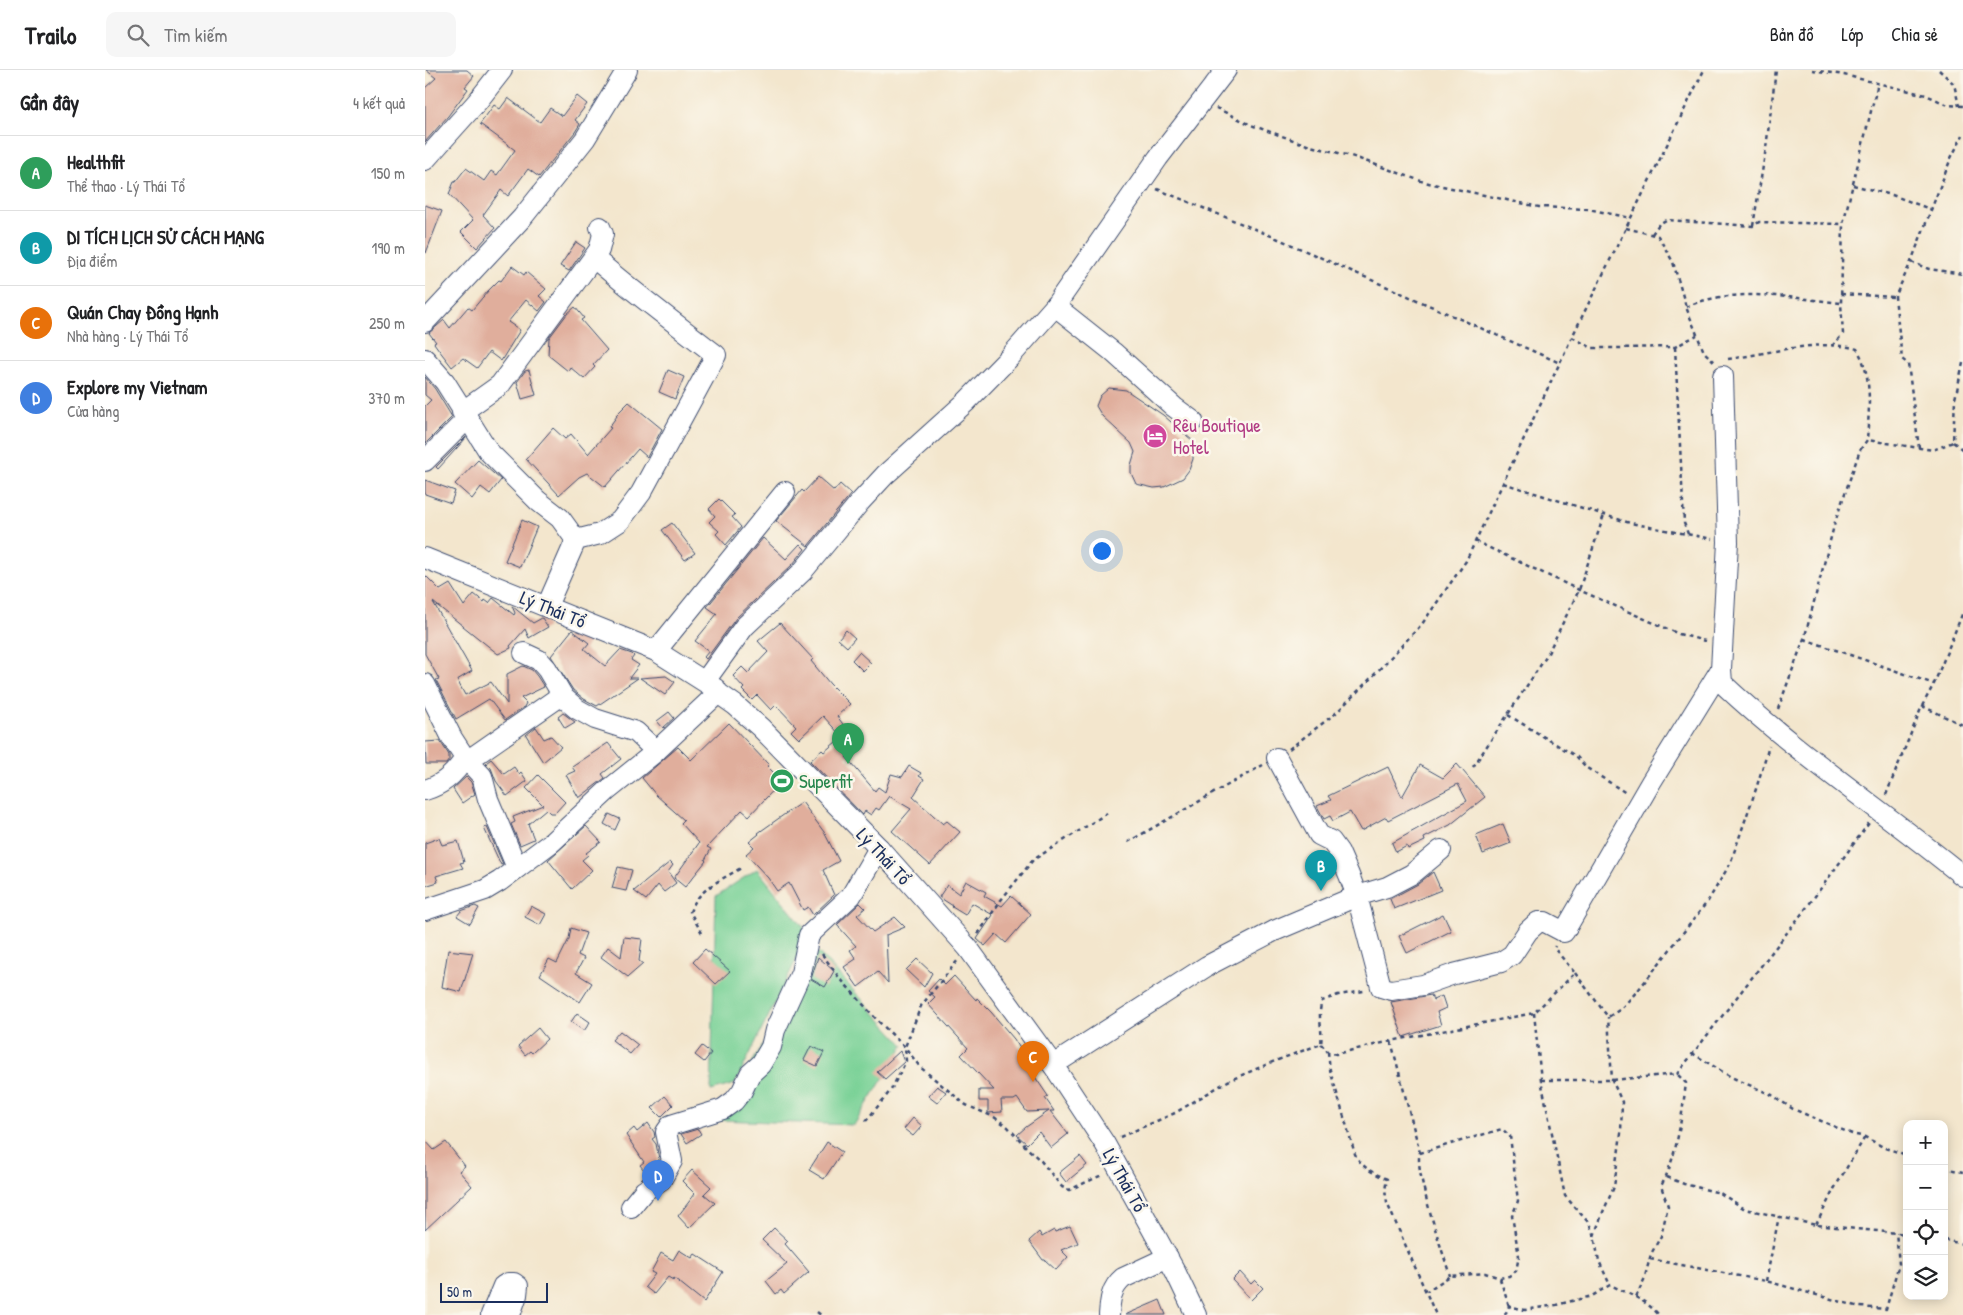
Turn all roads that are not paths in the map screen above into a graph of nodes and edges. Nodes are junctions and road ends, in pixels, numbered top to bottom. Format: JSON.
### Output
{"nodes":[{"id":1,"x":502,"y":70,"type":"edge"},
{"id":2,"x":627,"y":70,"type":"edge"},
{"id":3,"x":1226,"y":70,"type":"edge"},
{"id":4,"x":425,"y":160,"type":"edge"},
{"id":5,"x":600,"y":227,"type":"dead end"},
{"id":6,"x":594,"y":258,"type":"junction"},
{"id":7,"x":1055,"y":306,"type":"junction"},
{"id":8,"x":425,"y":322,"type":"edge"},
{"id":9,"x":425,"y":359,"type":"edge"},
{"id":10,"x":1719,"y":368,"type":"road end"},
{"id":11,"x":465,"y":415,"type":"junction"},
{"id":12,"x":1193,"y":421,"type":"dead end"},
{"id":13,"x":425,"y":461,"type":"edge"},
{"id":14,"x":785,"y":492,"type":"dead end"},
{"id":15,"x":576,"y":540,"type":"junction"},
{"id":16,"x":425,"y":558,"type":"edge"},
{"id":17,"x":547,"y":606,"type":"junction"},
{"id":18,"x":656,"y":651,"type":"junction"},
{"id":19,"x":524,"y":653,"type":"dead end"},
{"id":20,"x":1721,"y":669,"type":"junction"},
{"id":21,"x":425,"y":684,"type":"edge"},
{"id":22,"x":712,"y":687,"type":"junction"},
{"id":23,"x":562,"y":695,"type":"junction"},
{"id":24,"x":656,"y":751,"type":"junction"},
{"id":25,"x":1277,"y":758,"type":"road end"},
{"id":26,"x":466,"y":760,"type":"junction"},
{"id":27,"x":425,"y":790,"type":"edge"},
{"id":28,"x":879,"y":848,"type":"junction"},
{"id":29,"x":1441,"y":850,"type":"dead end"},
{"id":30,"x":517,"y":868,"type":"junction"},
{"id":31,"x":1963,"y":876,"type":"edge"},
{"id":32,"x":1357,"y":896,"type":"junction"},
{"id":33,"x":425,"y":910,"type":"edge"},
{"id":34,"x":1053,"y":1065,"type":"junction"},
{"id":35,"x":631,"y":1206,"type":"dead end"},
{"id":36,"x":1167,"y":1257,"type":"junction"},
{"id":37,"x":491,"y":1315,"type":"edge"},
{"id":38,"x":510,"y":1315,"type":"edge"},
{"id":39,"x":1109,"y":1315,"type":"edge"},
{"id":40,"x":1196,"y":1315,"type":"edge"}],
"edges":[{"from":1,"to":4,"type":"street"},
{"from":2,"to":8,"type":"street"},
{"from":3,"to":7,"type":"street"},
{"from":5,"to":6,"type":"street"},
{"from":6,"to":11,"type":"street"},
{"from":6,"to":15,"type":"street"},
{"from":7,"to":12,"type":"street"},
{"from":7,"to":22,"type":"street"},
{"from":9,"to":11,"type":"street"},
{"from":10,"to":20,"type":"street"},
{"from":11,"to":13,"type":"street"},
{"from":11,"to":15,"type":"street"},
{"from":14,"to":18,"type":"street"},
{"from":15,"to":17,"type":"street"},
{"from":16,"to":17,"type":"street","name":"Lý Thái Tổ"},
{"from":17,"to":18,"type":"street","name":"Lý Thái Tổ"},
{"from":18,"to":22,"type":"street","name":"Lý Thái Tổ"},
{"from":19,"to":23,"type":"street"},
{"from":20,"to":31,"type":"street"},
{"from":20,"to":32,"type":"street"},
{"from":21,"to":26,"type":"street"},
{"from":22,"to":24,"type":"street"},
{"from":22,"to":28,"type":"street","name":"Lý Thái Tổ"},
{"from":23,"to":24,"type":"street"},
{"from":23,"to":26,"type":"street"},
{"from":24,"to":30,"type":"street"},
{"from":25,"to":32,"type":"street"},
{"from":26,"to":27,"type":"street"},
{"from":26,"to":30,"type":"street"},
{"from":28,"to":34,"type":"street","name":"Lý Thái Tổ"},
{"from":28,"to":35,"type":"street"},
{"from":29,"to":32,"type":"street"},
{"from":30,"to":33,"type":"street"},
{"from":32,"to":34,"type":"street"},
{"from":34,"to":36,"type":"street","name":"Lý Thái Tổ"},
{"from":36,"to":39,"type":"street"},
{"from":36,"to":40,"type":"street","name":"Lý Thái Tổ"},
{"from":37,"to":38,"type":"street"}]}
